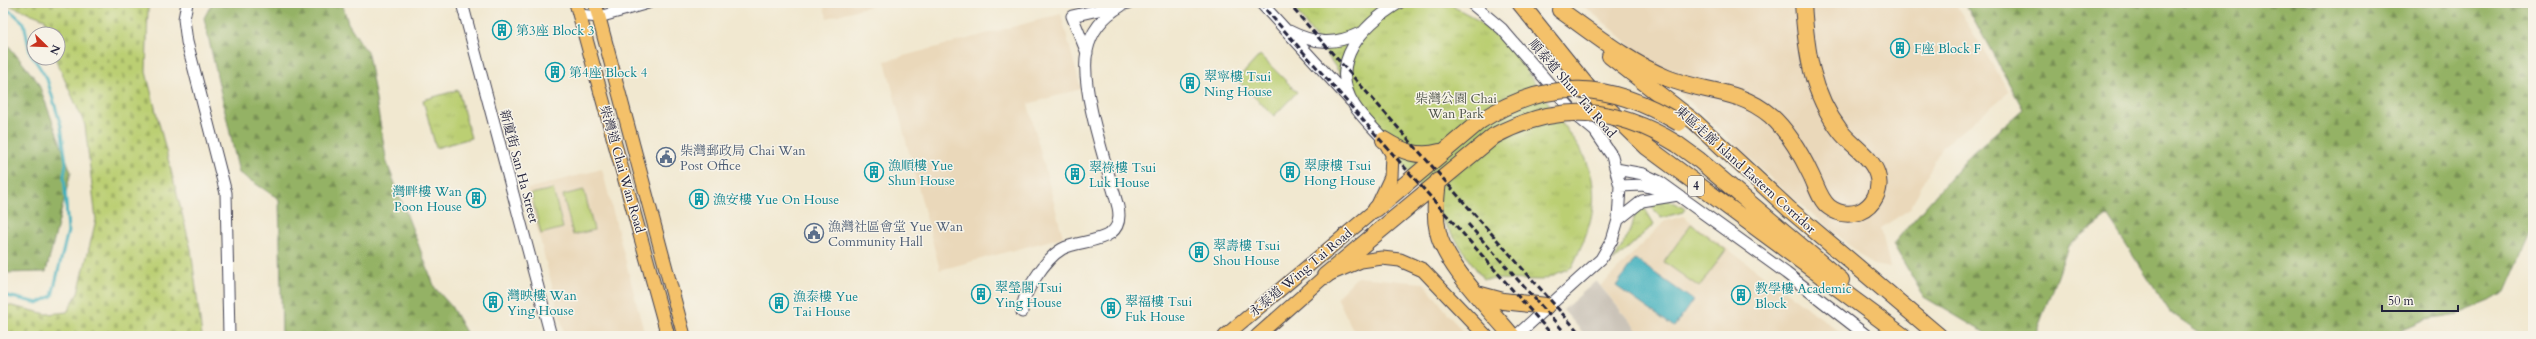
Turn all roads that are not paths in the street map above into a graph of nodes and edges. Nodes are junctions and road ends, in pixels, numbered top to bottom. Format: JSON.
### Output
{"nodes":[{"id":1,"x":187,"y":3,"type":"edge"},
{"id":2,"x":462,"y":3,"type":"edge"},
{"id":3,"x":595,"y":3,"type":"edge"},
{"id":4,"x":648,"y":3,"type":"edge"},
{"id":5,"x":1261,"y":3,"type":"edge"},
{"id":6,"x":1399,"y":3,"type":"edge"},
{"id":7,"x":1470,"y":3,"type":"edge"},
{"id":8,"x":1520,"y":3,"type":"edge"},
{"id":9,"x":1803,"y":3,"type":"edge"},
{"id":10,"x":1125,"y":4,"type":"edge"},
{"id":11,"x":1557,"y":6,"type":"edge"},
{"id":12,"x":578,"y":9,"type":"edge"},
{"id":13,"x":599,"y":17,"type":"junction"},
{"id":14,"x":1077,"y":28,"type":"junction"},
{"id":15,"x":1285,"y":30,"type":"junction"},
{"id":16,"x":1095,"y":31,"type":"junction"},
{"id":17,"x":1363,"y":32,"type":"junction"},
{"id":18,"x":1087,"y":53,"type":"junction"},
{"id":19,"x":1354,"y":104,"type":"junction"},
{"id":20,"x":1384,"y":140,"type":"junction"},
{"id":21,"x":1442,"y":151,"type":"junction"},
{"id":22,"x":1616,"y":169,"type":"junction"},
{"id":23,"x":1438,"y":181,"type":"junction"},
{"id":24,"x":1620,"y":186,"type":"junction"},
{"id":25,"x":1678,"y":195,"type":"junction"},
{"id":26,"x":1376,"y":209,"type":"junction"},
{"id":27,"x":1789,"y":209,"type":"junction"},
{"id":28,"x":1618,"y":220,"type":"junction"},
{"id":29,"x":1325,"y":276,"type":"junction"},
{"id":30,"x":1477,"y":294,"type":"junction"},
{"id":31,"x":1546,"y":306,"type":"junction"},
{"id":32,"x":1022,"y":312,"type":"dead end"},
{"id":33,"x":229,"y":336,"type":"edge"},
{"id":34,"x":551,"y":336,"type":"edge"},
{"id":35,"x":668,"y":336,"type":"edge"},
{"id":36,"x":684,"y":336,"type":"edge"},
{"id":37,"x":1225,"y":336,"type":"edge"},
{"id":38,"x":1257,"y":336,"type":"edge"},
{"id":39,"x":1486,"y":336,"type":"edge"},
{"id":40,"x":1512,"y":336,"type":"edge"},
{"id":41,"x":1516,"y":336,"type":"edge"},
{"id":42,"x":1867,"y":336,"type":"edge"},
{"id":43,"x":1904,"y":336,"type":"edge"},
{"id":44,"x":1939,"y":336,"type":"edge"}],
"edges":[{"from":1,"to":33,"type":"street"},
{"from":2,"to":34,"type":"street","name":"新廈街 San Ha Street"},
{"from":3,"to":13,"type":"main road","name":"柴灣道 Chai Wan Road"},
{"from":4,"to":13,"type":"street"},
{"from":5,"to":15,"type":"street"},
{"from":6,"to":17,"type":"street"},
{"from":7,"to":22,"type":"street","name":"順泰道 Shun Tai Road"},
{"from":8,"to":43,"type":"highway","number":"4"},
{"from":9,"to":11,"type":"highway"},
{"from":10,"to":14,"type":"street"},
{"from":10,"to":16,"type":"street"},
{"from":11,"to":27,"type":"highway","name":"東區走廊 Island Eastern Corridor"},
{"from":12,"to":13,"type":"street"},
{"from":12,"to":35,"type":"main road","name":"柴灣道 Chai Wan Road"},
{"from":13,"to":36,"type":"main road","name":"柴灣道 Chai Wan Road"},
{"from":14,"to":16,"type":"street"},
{"from":14,"to":18,"type":"street"},
{"from":15,"to":17,"type":"street"},
{"from":15,"to":19,"type":"street"},
{"from":16,"to":18,"type":"street"},
{"from":17,"to":19,"type":"street"},
{"from":18,"to":32,"type":"street"},
{"from":19,"to":20,"type":"street"},
{"from":20,"to":21,"type":"highway"},
{"from":20,"to":26,"type":"main road"},
{"from":21,"to":26,"type":"highway"},
{"from":21,"to":27,"type":"highway","bridge":true},
{"from":22,"to":24,"type":"street","name":"順泰道 Shun Tai Road"},
{"from":22,"to":25,"type":"street"},
{"from":23,"to":29,"type":"highway"},
{"from":23,"to":30,"type":"highway"},
{"from":23,"to":43,"type":"highway","bridge":true},
{"from":24,"to":25,"type":"street"},
{"from":24,"to":28,"type":"street","name":"順泰道 Shun Tai Road"},
{"from":25,"to":28,"type":"street"},
{"from":25,"to":42,"type":"street"},
{"from":26,"to":37,"type":"main road","name":"永泰道 Wing Tai Road"},
{"from":27,"to":44,"type":"highway","name":"東區走廊 Island Eastern Corridor"},
{"from":28,"to":31,"type":"street","name":"順泰道 Shun Tai Road"},
{"from":29,"to":38,"type":"main road","name":"永泰道 Wing Tai Road"},
{"from":29,"to":39,"type":"main road","name":"永泰道 Wing Tai Road"},
{"from":30,"to":31,"type":"highway"},
{"from":30,"to":40,"type":"highway"},
{"from":31,"to":41,"type":"street","name":"順泰道 Shun Tai Road"}]}
